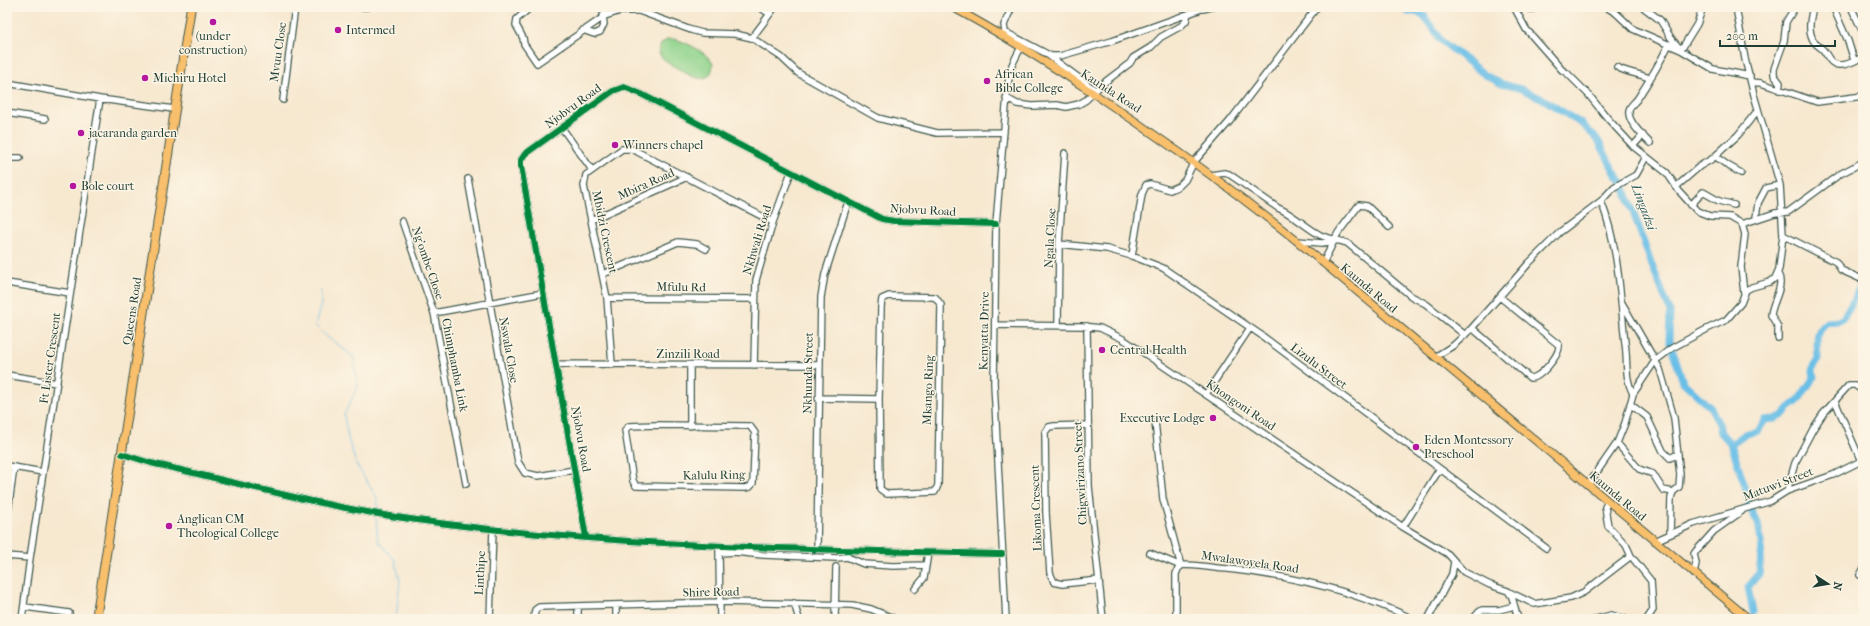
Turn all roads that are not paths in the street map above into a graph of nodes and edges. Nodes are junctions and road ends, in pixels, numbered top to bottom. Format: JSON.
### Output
{"nodes":[{"id":1,"x":191,"y":7,"type":"edge"},
{"id":2,"x":295,"y":7,"type":"edge"},
{"id":3,"x":351,"y":7,"type":"edge"},
{"id":4,"x":367,"y":7,"type":"edge"},
{"id":5,"x":531,"y":7,"type":"edge"},
{"id":6,"x":598,"y":7,"type":"edge"},
{"id":7,"x":759,"y":7,"type":"edge"},
{"id":8,"x":775,"y":7,"type":"edge"},
{"id":9,"x":952,"y":7,"type":"edge"},
{"id":10,"x":1012,"y":7,"type":"edge"},
{"id":11,"x":1210,"y":7,"type":"edge"},
{"id":12,"x":1317,"y":7,"type":"edge"},
{"id":13,"x":1514,"y":7,"type":"edge"},
{"id":14,"x":1521,"y":7,"type":"edge"},
{"id":15,"x":1541,"y":7,"type":"edge"},
{"id":16,"x":1606,"y":7,"type":"edge"},
{"id":17,"x":1643,"y":7,"type":"edge"},
{"id":18,"x":1703,"y":7,"type":"edge"},
{"id":19,"x":1736,"y":7,"type":"edge"},
{"id":20,"x":1795,"y":7,"type":"edge"},
{"id":21,"x":1813,"y":7,"type":"edge"},
{"id":22,"x":1833,"y":7,"type":"edge"},
{"id":23,"x":1851,"y":7,"type":"edge"},
{"id":24,"x":1199,"y":8,"type":"edge"},
{"id":25,"x":646,"y":10,"type":"edge"},
{"id":26,"x":770,"y":14,"type":"junction"},
{"id":27,"x":1188,"y":14,"type":"junction"},
{"id":28,"x":604,"y":16,"type":"junction"},
{"id":29,"x":583,"y":30,"type":"junction"},
{"id":30,"x":1863,"y":32,"type":"edge"},
{"id":31,"x":752,"y":38,"type":"junction"},
{"id":32,"x":1669,"y":44,"type":"junction"},
{"id":33,"x":1021,"y":47,"type":"junction"},
{"id":34,"x":1681,"y":50,"type":"junction"},
{"id":35,"x":1048,"y":54,"type":"junction"},
{"id":36,"x":1863,"y":57,"type":"edge"},
{"id":37,"x":1854,"y":60,"type":"junction"},
{"id":38,"x":1617,"y":67,"type":"dead end"},
{"id":39,"x":1649,"y":78,"type":"junction"},
{"id":40,"x":1751,"y":79,"type":"junction"},
{"id":41,"x":7,"y":83,"type":"edge"},
{"id":42,"x":1779,"y":90,"type":"junction"},
{"id":43,"x":1094,"y":92,"type":"junction"},
{"id":44,"x":1863,"y":96,"type":"edge"},
{"id":45,"x":1006,"y":98,"type":"junction"},
{"id":46,"x":100,"y":99,"type":"junction"},
{"id":47,"x":283,"y":100,"type":"dead end"},
{"id":48,"x":174,"y":110,"type":"junction"},
{"id":49,"x":1758,"y":110,"type":"junction"},
{"id":50,"x":7,"y":113,"type":"edge"},
{"id":51,"x":44,"y":119,"type":"dead end"},
{"id":52,"x":562,"y":128,"type":"junction"},
{"id":53,"x":1004,"y":132,"type":"junction"},
{"id":54,"x":1643,"y":135,"type":"junction"},
{"id":55,"x":1650,"y":143,"type":"dead end"},
{"id":56,"x":1633,"y":146,"type":"junction"},
{"id":57,"x":1065,"y":153,"type":"dead end"},
{"id":58,"x":1715,"y":156,"type":"junction"},
{"id":59,"x":1646,"y":157,"type":"junction"},
{"id":60,"x":7,"y":158,"type":"edge"},
{"id":61,"x":20,"y":158,"type":"dead end"},
{"id":62,"x":1194,"y":162,"type":"junction"},
{"id":63,"x":1863,"y":162,"type":"edge"},
{"id":64,"x":592,"y":170,"type":"junction"},
{"id":65,"x":791,"y":172,"type":"junction"},
{"id":66,"x":1741,"y":173,"type":"dead end"},
{"id":67,"x":1211,"y":175,"type":"junction"},
{"id":68,"x":687,"y":177,"type":"junction"},
{"id":69,"x":468,"y":179,"type":"dead end"},
{"id":70,"x":1780,"y":186,"type":"junction"},
{"id":71,"x":1676,"y":187,"type":"junction"},
{"id":72,"x":1601,"y":201,"type":"junction"},
{"id":73,"x":848,"y":202,"type":"junction"},
{"id":74,"x":1691,"y":205,"type":"junction"},
{"id":75,"x":1734,"y":205,"type":"dead end"},
{"id":76,"x":1783,"y":213,"type":"junction"},
{"id":77,"x":1756,"y":218,"type":"junction"},
{"id":78,"x":591,"y":220,"type":"junction"},
{"id":79,"x":402,"y":221,"type":"dead end"},
{"id":80,"x":773,"y":222,"type":"junction"},
{"id":81,"x":996,"y":224,"type":"junction"},
{"id":82,"x":1742,"y":224,"type":"junction"},
{"id":83,"x":1389,"y":227,"type":"dead end"},
{"id":84,"x":1783,"y":235,"type":"junction"},
{"id":85,"x":1297,"y":241,"type":"junction"},
{"id":86,"x":1335,"y":241,"type":"junction"},
{"id":87,"x":1059,"y":244,"type":"junction"},
{"id":88,"x":706,"y":249,"type":"dead end"},
{"id":89,"x":1132,"y":256,"type":"junction"},
{"id":90,"x":1323,"y":263,"type":"junction"},
{"id":91,"x":603,"y":274,"type":"junction"},
{"id":92,"x":1778,"y":274,"type":"junction"},
{"id":93,"x":1861,"y":277,"type":"edge"},
{"id":94,"x":7,"y":283,"type":"edge"},
{"id":95,"x":70,"y":293,"type":"junction"},
{"id":96,"x":543,"y":293,"type":"junction"},
{"id":97,"x":1744,"y":293,"type":"junction"},
{"id":98,"x":1500,"y":297,"type":"junction"},
{"id":99,"x":607,"y":298,"type":"junction"},
{"id":100,"x":754,"y":299,"type":"junction"},
{"id":101,"x":490,"y":302,"type":"junction"},
{"id":102,"x":1622,"y":303,"type":"junction"},
{"id":103,"x":434,"y":313,"type":"junction"},
{"id":104,"x":996,"y":325,"type":"junction"},
{"id":105,"x":1058,"y":325,"type":"junction"},
{"id":106,"x":1087,"y":326,"type":"junction"},
{"id":107,"x":1250,"y":328,"type":"junction"},
{"id":108,"x":1472,"y":328,"type":"junction"},
{"id":109,"x":1465,"y":334,"type":"junction"},
{"id":110,"x":1778,"y":338,"type":"dead end"},
{"id":111,"x":1435,"y":357,"type":"junction"},
{"id":112,"x":1655,"y":361,"type":"junction"},
{"id":113,"x":557,"y":364,"type":"junction"},
{"id":114,"x":612,"y":365,"type":"junction"},
{"id":115,"x":690,"y":365,"type":"junction"},
{"id":116,"x":754,"y":365,"type":"junction"},
{"id":117,"x":819,"y":365,"type":"junction"},
{"id":118,"x":7,"y":375,"type":"edge"},
{"id":119,"x":57,"y":383,"type":"junction"},
{"id":120,"x":1863,"y":391,"type":"edge"},
{"id":121,"x":1206,"y":394,"type":"junction"},
{"id":122,"x":1633,"y":394,"type":"junction"},
{"id":123,"x":818,"y":398,"type":"junction"},
{"id":124,"x":879,"y":399,"type":"junction"},
{"id":125,"x":1835,"y":401,"type":"junction"},
{"id":126,"x":1630,"y":404,"type":"junction"},
{"id":127,"x":1156,"y":421,"type":"dead end"},
{"id":128,"x":1088,"y":425,"type":"junction"},
{"id":129,"x":690,"y":426,"type":"junction"},
{"id":130,"x":1616,"y":444,"type":"junction"},
{"id":131,"x":122,"y":454,"type":"junction"},
{"id":132,"x":1678,"y":454,"type":"junction"},
{"id":133,"x":1862,"y":461,"type":"edge"},
{"id":134,"x":7,"y":466,"type":"edge"},
{"id":135,"x":14,"y":467,"type":"junction"},
{"id":136,"x":574,"y":470,"type":"junction"},
{"id":137,"x":1439,"y":470,"type":"junction"},
{"id":138,"x":43,"y":472,"type":"junction"},
{"id":139,"x":466,"y":484,"type":"dead end"},
{"id":140,"x":1588,"y":485,"type":"junction"},
{"id":141,"x":1787,"y":491,"type":"junction"},
{"id":142,"x":1673,"y":492,"type":"junction"},
{"id":143,"x":1608,"y":502,"type":"junction"},
{"id":144,"x":1744,"y":509,"type":"junction"},
{"id":145,"x":7,"y":519,"type":"edge"},
{"id":146,"x":1403,"y":527,"type":"junction"},
{"id":147,"x":493,"y":529,"type":"junction"},
{"id":148,"x":1670,"y":534,"type":"junction"},
{"id":149,"x":586,"y":538,"type":"junction"},
{"id":150,"x":1655,"y":541,"type":"junction"},
{"id":151,"x":719,"y":546,"type":"junction"},
{"id":152,"x":1546,"y":548,"type":"dead end"},
{"id":153,"x":817,"y":549,"type":"junction"},
{"id":154,"x":719,"y":553,"type":"junction"},
{"id":155,"x":928,"y":553,"type":"junction"},
{"id":156,"x":1150,"y":553,"type":"dead end"},
{"id":157,"x":1002,"y":554,"type":"junction"},
{"id":158,"x":7,"y":556,"type":"edge"},
{"id":159,"x":1631,"y":556,"type":"junction"},
{"id":160,"x":30,"y":558,"type":"junction"},
{"id":161,"x":1454,"y":562,"type":"junction"},
{"id":162,"x":926,"y":565,"type":"junction"},
{"id":163,"x":1181,"y":566,"type":"junction"},
{"id":164,"x":836,"y":567,"type":"dead end"},
{"id":165,"x":1694,"y":574,"type":"junction"},
{"id":166,"x":1099,"y":580,"type":"junction"},
{"id":167,"x":915,"y":589,"type":"dead end"},
{"id":168,"x":1508,"y":591,"type":"junction"},
{"id":169,"x":720,"y":602,"type":"junction"},
{"id":170,"x":794,"y":603,"type":"junction"},
{"id":171,"x":835,"y":604,"type":"junction"},
{"id":172,"x":578,"y":606,"type":"junction"},
{"id":173,"x":616,"y":606,"type":"junction"},
{"id":174,"x":1514,"y":606,"type":"junction"},
{"id":175,"x":25,"y":607,"type":"junction"},
{"id":176,"x":69,"y":613,"type":"dead end"},
{"id":177,"x":22,"y":619,"type":"edge"},
{"id":178,"x":96,"y":619,"type":"edge"},
{"id":179,"x":490,"y":619,"type":"edge"},
{"id":180,"x":534,"y":619,"type":"edge"},
{"id":181,"x":578,"y":619,"type":"edge"},
{"id":182,"x":616,"y":619,"type":"edge"},
{"id":183,"x":720,"y":619,"type":"edge"},
{"id":184,"x":799,"y":619,"type":"edge"},
{"id":185,"x":835,"y":619,"type":"edge"},
{"id":186,"x":895,"y":619,"type":"edge"},
{"id":187,"x":1006,"y":619,"type":"edge"},
{"id":188,"x":1103,"y":619,"type":"edge"},
{"id":189,"x":1176,"y":619,"type":"edge"},
{"id":190,"x":1413,"y":619,"type":"edge"},
{"id":191,"x":1428,"y":619,"type":"edge"},
{"id":192,"x":1473,"y":619,"type":"edge"},
{"id":193,"x":1518,"y":619,"type":"edge"},
{"id":194,"x":1596,"y":619,"type":"edge"},
{"id":195,"x":1626,"y":619,"type":"edge"},
{"id":196,"x":1648,"y":619,"type":"edge"},
{"id":197,"x":1749,"y":619,"type":"edge"}],
"edges":[{"from":1,"to":48,"type":"highway","name":"Queens Road"},
{"from":2,"to":47,"type":"street","name":"Mvuu Close"},
{"from":3,"to":4,"type":"street"},
{"from":5,"to":29,"type":"street"},
{"from":6,"to":28,"type":"street"},
{"from":7,"to":26,"type":"street"},
{"from":8,"to":26,"type":"street"},
{"from":9,"to":33,"type":"main road","name":"Kaunda Road"},
{"from":10,"to":35,"type":"street"},
{"from":11,"to":24,"type":"street"},
{"from":12,"to":62,"type":"street"},
{"from":13,"to":56,"type":"street"},
{"from":14,"to":15,"type":"street"},
{"from":16,"to":32,"type":"street"},
{"from":17,"to":34,"type":"street"},
{"from":18,"to":34,"type":"street"},
{"from":19,"to":40,"type":"street"},
{"from":20,"to":42,"type":"street"},
{"from":21,"to":37,"type":"street"},
{"from":22,"to":37,"type":"street"},
{"from":23,"to":30,"type":"street"},
{"from":24,"to":27,"type":"street"},
{"from":25,"to":28,"type":"street"},
{"from":25,"to":31,"type":"street"},
{"from":26,"to":31,"type":"street"},
{"from":27,"to":35,"type":"street"},
{"from":27,"to":43,"type":"street"},
{"from":28,"to":29,"type":"street"},
{"from":28,"to":29,"type":"street"},
{"from":31,"to":53,"type":"street"},
{"from":32,"to":34,"type":"street"},
{"from":32,"to":39,"type":"street"},
{"from":33,"to":43,"type":"main road","name":"Kaunda Road"},
{"from":33,"to":45,"type":"street","name":"Kenyatta Drive"},
{"from":34,"to":40,"type":"street"},
{"from":35,"to":43,"type":"street"},
{"from":36,"to":37,"type":"street"},
{"from":38,"to":39,"type":"street"},
{"from":39,"to":54,"type":"street"},
{"from":40,"to":42,"type":"street"},
{"from":40,"to":49,"type":"street"},
{"from":41,"to":46,"type":"street"},
{"from":42,"to":44,"type":"street"},
{"from":43,"to":45,"type":"street"},
{"from":43,"to":62,"type":"main road","name":"Kaunda Road"},
{"from":45,"to":53,"type":"street","name":"Kenyatta Drive"},
{"from":46,"to":48,"type":"street"},
{"from":46,"to":95,"type":"street","name":"Ft Lister Crescent"},
{"from":48,"to":131,"type":"highway","name":"Queens Road"},
{"from":49,"to":58,"type":"street"},
{"from":49,"to":70,"type":"street"},
{"from":50,"to":51,"type":"street"},
{"from":52,"to":64,"type":"street"},
{"from":52,"to":65,"type":"street","name":"Njobvu Road"},
{"from":52,"to":96,"type":"street","name":"Njobvu Road"},
{"from":53,"to":81,"type":"street","name":"Kenyatta Drive"},
{"from":54,"to":55,"type":"street"},
{"from":54,"to":56,"type":"street"},
{"from":56,"to":59,"type":"street"},
{"from":57,"to":87,"type":"street","name":"Ngala Close"},
{"from":58,"to":66,"type":"street"},
{"from":58,"to":71,"type":"street"},
{"from":59,"to":71,"type":"street"},
{"from":59,"to":72,"type":"street"},
{"from":60,"to":61,"type":"street"},
{"from":62,"to":67,"type":"main road","name":"Kaunda Road"},
{"from":62,"to":89,"type":"street"},
{"from":63,"to":76,"type":"street"},
{"from":64,"to":68,"type":"street"},
{"from":64,"to":78,"type":"street","name":"Mbidzi Crescent"},
{"from":65,"to":73,"type":"street","name":"Njobvu Road"},
{"from":65,"to":80,"type":"street","name":"Nkhwali Road"},
{"from":67,"to":85,"type":"main road","name":"Kaunda Road"},
{"from":67,"to":86,"type":"street"},
{"from":68,"to":78,"type":"street","name":"Mbira Road"},
{"from":68,"to":80,"type":"street"},
{"from":69,"to":101,"type":"street","name":"Nswala Close"},
{"from":70,"to":76,"type":"street"},
{"from":70,"to":77,"type":"street"},
{"from":71,"to":74,"type":"street"},
{"from":72,"to":98,"type":"street"},
{"from":72,"to":102,"type":"street"},
{"from":73,"to":81,"type":"street","name":"Njobvu Road"},
{"from":73,"to":117,"type":"street","name":"Nkhunda Street"},
{"from":74,"to":75,"type":"street"},
{"from":74,"to":82,"type":"street"},
{"from":76,"to":77,"type":"street"},
{"from":76,"to":84,"type":"street"},
{"from":77,"to":82,"type":"street"},
{"from":78,"to":91,"type":"street","name":"Mbidzi Crescent"},
{"from":79,"to":103,"type":"street","name":"Ng'ombe Close"},
{"from":80,"to":100,"type":"street","name":"Nkhwali Road"},
{"from":81,"to":104,"type":"street","name":"Kenyatta Drive"},
{"from":82,"to":97,"type":"street"},
{"from":83,"to":86,"type":"street"},
{"from":84,"to":92,"type":"street"},
{"from":84,"to":93,"type":"street"},
{"from":85,"to":86,"type":"street"},
{"from":85,"to":90,"type":"main road","name":"Kaunda Road"},
{"from":86,"to":90,"type":"street"},
{"from":86,"to":109,"type":"street"},
{"from":87,"to":89,"type":"street","name":"Lizulu Street"},
{"from":87,"to":105,"type":"street","name":"Ngala Close"},
{"from":88,"to":91,"type":"street"},
{"from":89,"to":107,"type":"street","name":"Lizulu Street"},
{"from":90,"to":111,"type":"main road","name":"Kaunda Road"},
{"from":91,"to":99,"type":"street","name":"Mbidzi Crescent"},
{"from":92,"to":97,"type":"street"},
{"from":92,"to":110,"type":"street"},
{"from":94,"to":95,"type":"street"},
{"from":95,"to":119,"type":"street","name":"Ft Lister Crescent"},
{"from":96,"to":101,"type":"street","name":"Chimphamba Link"},
{"from":96,"to":113,"type":"street","name":"Njobvu Road"},
{"from":97,"to":112,"type":"street"},
{"from":98,"to":108,"type":"street"},
{"from":98,"to":108,"type":"street"},
{"from":99,"to":100,"type":"street","name":"Mfulu Rd"},
{"from":99,"to":114,"type":"street","name":"Mbidzi Crescent"},
{"from":100,"to":116,"type":"street","name":"Nkhwali Road"},
{"from":101,"to":103,"type":"street","name":"Chimphamba Link"},
{"from":101,"to":136,"type":"street","name":"Nswala Close"},
{"from":102,"to":112,"type":"street"},
{"from":102,"to":122,"type":"street"},
{"from":103,"to":139,"type":"street","name":"Chimphamba Link"},
{"from":104,"to":105,"type":"street","name":"Khongoni Road"},
{"from":104,"to":157,"type":"street","name":"Kenyatta Drive"},
{"from":105,"to":106,"type":"street","name":"Khongoni Road"},
{"from":106,"to":121,"type":"street","name":"Khongoni Road"},
{"from":106,"to":128,"type":"street","name":"Chigwirizano Street"},
{"from":107,"to":121,"type":"street"},
{"from":107,"to":137,"type":"street","name":"Lizulu Street"},
{"from":108,"to":109,"type":"street"},
{"from":109,"to":111,"type":"street"},
{"from":111,"to":140,"type":"main road","name":"Kaunda Road"},
{"from":112,"to":122,"type":"street"},
{"from":112,"to":132,"type":"street"},
{"from":113,"to":114,"type":"street","name":"Zinzili Road"},
{"from":113,"to":136,"type":"street","name":"Njobvu Road"},
{"from":114,"to":115,"type":"street","name":"Zinzili Road"},
{"from":115,"to":116,"type":"street","name":"Zinzili Road"},
{"from":115,"to":129,"type":"street"},
{"from":116,"to":117,"type":"street","name":"Zinzili Road"},
{"from":117,"to":123,"type":"street","name":"Nkhunda Street"},
{"from":118,"to":119,"type":"street"},
{"from":119,"to":138,"type":"street","name":"Ft Lister Crescent"},
{"from":120,"to":125,"type":"street"},
{"from":121,"to":146,"type":"street","name":"Khongoni Road"},
{"from":122,"to":126,"type":"street"},
{"from":123,"to":124,"type":"street"},
{"from":123,"to":153,"type":"street","name":"Nkhunda Street"},
{"from":124,"to":124,"type":"street","name":"Mkango Ring"},
{"from":125,"to":133,"type":"street"},
{"from":125,"to":141,"type":"street"},
{"from":126,"to":130,"type":"street"},
{"from":126,"to":132,"type":"street"},
{"from":127,"to":163,"type":"street"},
{"from":128,"to":166,"type":"street","name":"Chigwirizano Street"},
{"from":128,"to":166,"type":"street","name":"Likoma Crescent"},
{"from":129,"to":129,"type":"street","name":"Kalulu Ring"},
{"from":130,"to":140,"type":"street"},
{"from":130,"to":142,"type":"street"},
{"from":131,"to":147,"type":"street"},
{"from":131,"to":178,"type":"highway","name":"Queens Road"},
{"from":132,"to":142,"type":"street"},
{"from":133,"to":141,"type":"street","name":"Matuwi Street"},
{"from":134,"to":135,"type":"street"},
{"from":135,"to":138,"type":"street"},
{"from":135,"to":145,"type":"street"},
{"from":136,"to":149,"type":"street","name":"Njobvu Road"},
{"from":137,"to":146,"type":"street"},
{"from":137,"to":152,"type":"street","name":"Lizulu Street"},
{"from":138,"to":160,"type":"street","name":"Ft Lister Crescent"},
{"from":140,"to":143,"type":"main road","name":"Kaunda Road"},
{"from":141,"to":144,"type":"street","name":"Matuwi Street"},
{"from":142,"to":148,"type":"street"},
{"from":143,"to":150,"type":"main road","name":"Kaunda Road"},
{"from":143,"to":159,"type":"street"},
{"from":144,"to":148,"type":"street","name":"Matuwi Street"},
{"from":144,"to":165,"type":"street"},
{"from":146,"to":161,"type":"street","name":"Khongoni Road"},
{"from":147,"to":149,"type":"street"},
{"from":147,"to":179,"type":"street","name":"Linthipe"},
{"from":148,"to":150,"type":"street","name":"Matuwi Street"},
{"from":149,"to":151,"type":"street"},
{"from":150,"to":165,"type":"main road","name":"Kaunda Road"},
{"from":151,"to":153,"type":"street"},
{"from":151,"to":154,"type":"street"},
{"from":153,"to":155,"type":"street"},
{"from":154,"to":162,"type":"street"},
{"from":154,"to":169,"type":"street"},
{"from":155,"to":157,"type":"street"},
{"from":155,"to":162,"type":"street"},
{"from":156,"to":163,"type":"street","name":"Mwalawoyela Road"},
{"from":157,"to":187,"type":"street","name":"Kenyatta Drive"},
{"from":158,"to":160,"type":"street"},
{"from":159,"to":168,"type":"street","name":"Khongoni Road"},
{"from":159,"to":196,"type":"street"},
{"from":160,"to":175,"type":"street","name":"Ft Lister Crescent"},
{"from":161,"to":168,"type":"street","name":"Khongoni Road"},
{"from":161,"to":191,"type":"street"},
{"from":162,"to":167,"type":"street"},
{"from":163,"to":189,"type":"street"},
{"from":163,"to":190,"type":"street","name":"Mwalawoyela Road"},
{"from":164,"to":171,"type":"street"},
{"from":165,"to":197,"type":"main road","name":"Kaunda Road"},
{"from":166,"to":188,"type":"street","name":"Chigwirizano Street"},
{"from":168,"to":174,"type":"street"},
{"from":169,"to":170,"type":"street","name":"Shire Road"},
{"from":169,"to":173,"type":"street","name":"Shire Road"},
{"from":169,"to":183,"type":"street"},
{"from":170,"to":171,"type":"street","name":"Shire Road"},
{"from":170,"to":184,"type":"street"},
{"from":171,"to":185,"type":"street"},
{"from":171,"to":186,"type":"street","name":"Shire Road"},
{"from":172,"to":173,"type":"street","name":"Shire Road"},
{"from":172,"to":180,"type":"street","name":"Shire Road"},
{"from":172,"to":181,"type":"street"},
{"from":173,"to":182,"type":"street"},
{"from":174,"to":192,"type":"street"},
{"from":174,"to":193,"type":"street"},
{"from":175,"to":176,"type":"street"},
{"from":175,"to":177,"type":"street","name":"Ft Lister Crescent"},
{"from":194,"to":195,"type":"street"}]}
